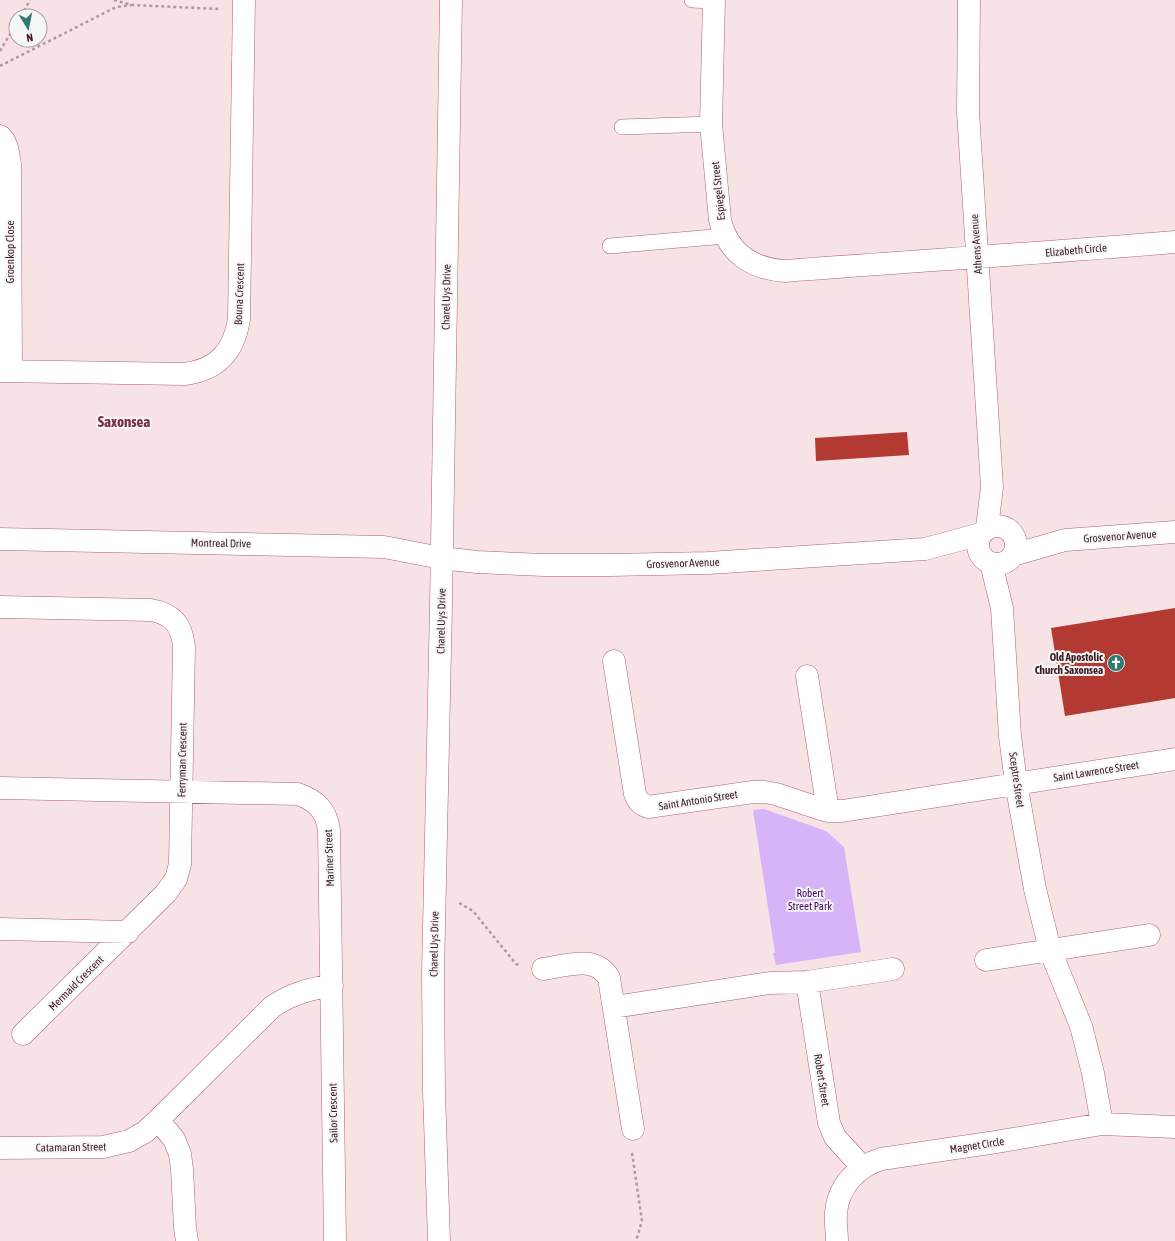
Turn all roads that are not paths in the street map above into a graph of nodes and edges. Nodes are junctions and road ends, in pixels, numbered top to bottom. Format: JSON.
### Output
{"nodes":[{"id":1,"x":451,"y":0,"type":"edge"},
{"id":2,"x":692,"y":0,"type":"edge"},
{"id":3,"x":714,"y":0,"type":"edge"},
{"id":4,"x":969,"y":0,"type":"edge"},
{"id":5,"x":244,"y":5,"type":"edge"},
{"id":6,"x":711,"y":124,"type":"junction"},
{"id":7,"x":622,"y":127,"type":"dead end"},
{"id":8,"x":0,"y":136,"type":"edge"},
{"id":9,"x":725,"y":236,"type":"junction"},
{"id":10,"x":1175,"y":242,"type":"edge"},
{"id":11,"x":610,"y":246,"type":"dead end"},
{"id":12,"x":977,"y":257,"type":"junction"},
{"id":13,"x":5,"y":371,"type":"edge"},
{"id":14,"x":996,"y":530,"type":"junction"},
{"id":15,"x":1175,"y":532,"type":"edge"},
{"id":16,"x":0,"y":539,"type":"edge"},
{"id":17,"x":1065,"y":540,"type":"junction"},
{"id":18,"x":925,"y":549,"type":"junction"},
{"id":19,"x":442,"y":558,"type":"junction"},
{"id":20,"x":999,"y":559,"type":"junction"},
{"id":21,"x":0,"y":607,"type":"edge"},
{"id":22,"x":614,"y":661,"type":"dead end"},
{"id":23,"x":807,"y":676,"type":"dead end"},
{"id":24,"x":1175,"y":759,"type":"edge"},
{"id":25,"x":1016,"y":784,"type":"junction"},
{"id":26,"x":0,"y":788,"type":"edge"},
{"id":27,"x":181,"y":792,"type":"junction"},
{"id":28,"x":828,"y":811,"type":"junction"},
{"id":29,"x":0,"y":929,"type":"edge"},
{"id":30,"x":128,"y":932,"type":"junction"},
{"id":31,"x":1149,"y":935,"type":"dead end"},
{"id":32,"x":1050,"y":950,"type":"junction"},
{"id":33,"x":986,"y":960,"type":"dead end"},
{"id":34,"x":543,"y":969,"type":"road end"},
{"id":35,"x":893,"y":969,"type":"dead end"},
{"id":36,"x":807,"y":982,"type":"junction"},
{"id":37,"x":332,"y":986,"type":"junction"},
{"id":38,"x":614,"y":1007,"type":"junction"},
{"id":39,"x":23,"y":1034,"type":"dead end"},
{"id":40,"x":158,"y":1120,"type":"junction"},
{"id":41,"x":1102,"y":1124,"type":"junction"},
{"id":42,"x":1175,"y":1127,"type":"edge"},
{"id":43,"x":633,"y":1129,"type":"road end"},
{"id":44,"x":0,"y":1148,"type":"edge"},
{"id":45,"x":862,"y":1167,"type":"junction"},
{"id":46,"x":187,"y":1241,"type":"edge"},
{"id":47,"x":335,"y":1241,"type":"edge"},
{"id":48,"x":440,"y":1241,"type":"edge"},
{"id":49,"x":837,"y":1241,"type":"edge"}],
"edges":[{"from":1,"to":19,"type":"street","name":"Charel Uys Drive"},
{"from":2,"to":3,"type":"lane"},
{"from":3,"to":6,"type":"street","name":"Espiegel Street"},
{"from":4,"to":12,"type":"street","name":"Athens Avenue"},
{"from":5,"to":13,"type":"street","name":"Bouna Crescent"},
{"from":6,"to":7,"type":"lane"},
{"from":6,"to":9,"type":"street","name":"Espiegel Street"},
{"from":8,"to":13,"type":"street","name":"Groenkop Close"},
{"from":9,"to":11,"type":"lane"},
{"from":9,"to":12,"type":"street","name":"Espiegel Street"},
{"from":10,"to":12,"type":"street","name":"Elizabeth Circle"},
{"from":12,"to":14,"type":"street","name":"Athens Avenue"},
{"from":14,"to":17,"type":"street","name":"Grosvenor Avenue"},
{"from":14,"to":18,"type":"street","name":"Grosvenor Avenue"},
{"from":14,"to":20,"type":"street","name":"Sceptre Street"},
{"from":14,"to":20,"type":"street"},
{"from":15,"to":17,"type":"street","name":"Grosvenor Avenue"},
{"from":16,"to":19,"type":"street","name":"Montreal Drive"},
{"from":17,"to":20,"type":"street","name":"Grosvenor Avenue"},
{"from":18,"to":19,"type":"street","name":"Grosvenor Avenue"},
{"from":18,"to":20,"type":"street","name":"Grosvenor Avenue"},
{"from":19,"to":48,"type":"street","name":"Charel Uys Drive"},
{"from":20,"to":25,"type":"street","name":"Sceptre Street"},
{"from":21,"to":27,"type":"street","name":"Ferryman Crescent"},
{"from":22,"to":28,"type":"street","name":"Saint Antonio Street"},
{"from":23,"to":28,"type":"street"},
{"from":24,"to":25,"type":"street","name":"Saint Lawrence Street"},
{"from":25,"to":28,"type":"street","name":"Saint Antonio Street"},
{"from":25,"to":32,"type":"street","name":"Sceptre Street"},
{"from":26,"to":27,"type":"street","name":"Mariner Street"},
{"from":27,"to":30,"type":"street","name":"Ferryman Crescent"},
{"from":27,"to":37,"type":"street","name":"Mariner Street"},
{"from":29,"to":30,"type":"street"},
{"from":30,"to":39,"type":"street","name":"Mermaid Crescent"},
{"from":31,"to":32,"type":"street"},
{"from":32,"to":33,"type":"street"},
{"from":32,"to":41,"type":"street","name":"Sceptre Street"},
{"from":34,"to":38,"type":"street"},
{"from":35,"to":36,"type":"street"},
{"from":36,"to":38,"type":"street"},
{"from":36,"to":45,"type":"street","name":"Robert Street"},
{"from":37,"to":40,"type":"street"},
{"from":37,"to":47,"type":"street","name":"Sailor Crescent"},
{"from":38,"to":43,"type":"street"},
{"from":40,"to":44,"type":"street","name":"Catamaran Street"},
{"from":40,"to":46,"type":"street"},
{"from":41,"to":42,"type":"street","name":"Magnet Circle"},
{"from":41,"to":45,"type":"street","name":"Magnet Circle"},
{"from":45,"to":49,"type":"street","name":"Magnet Circle"}]}
